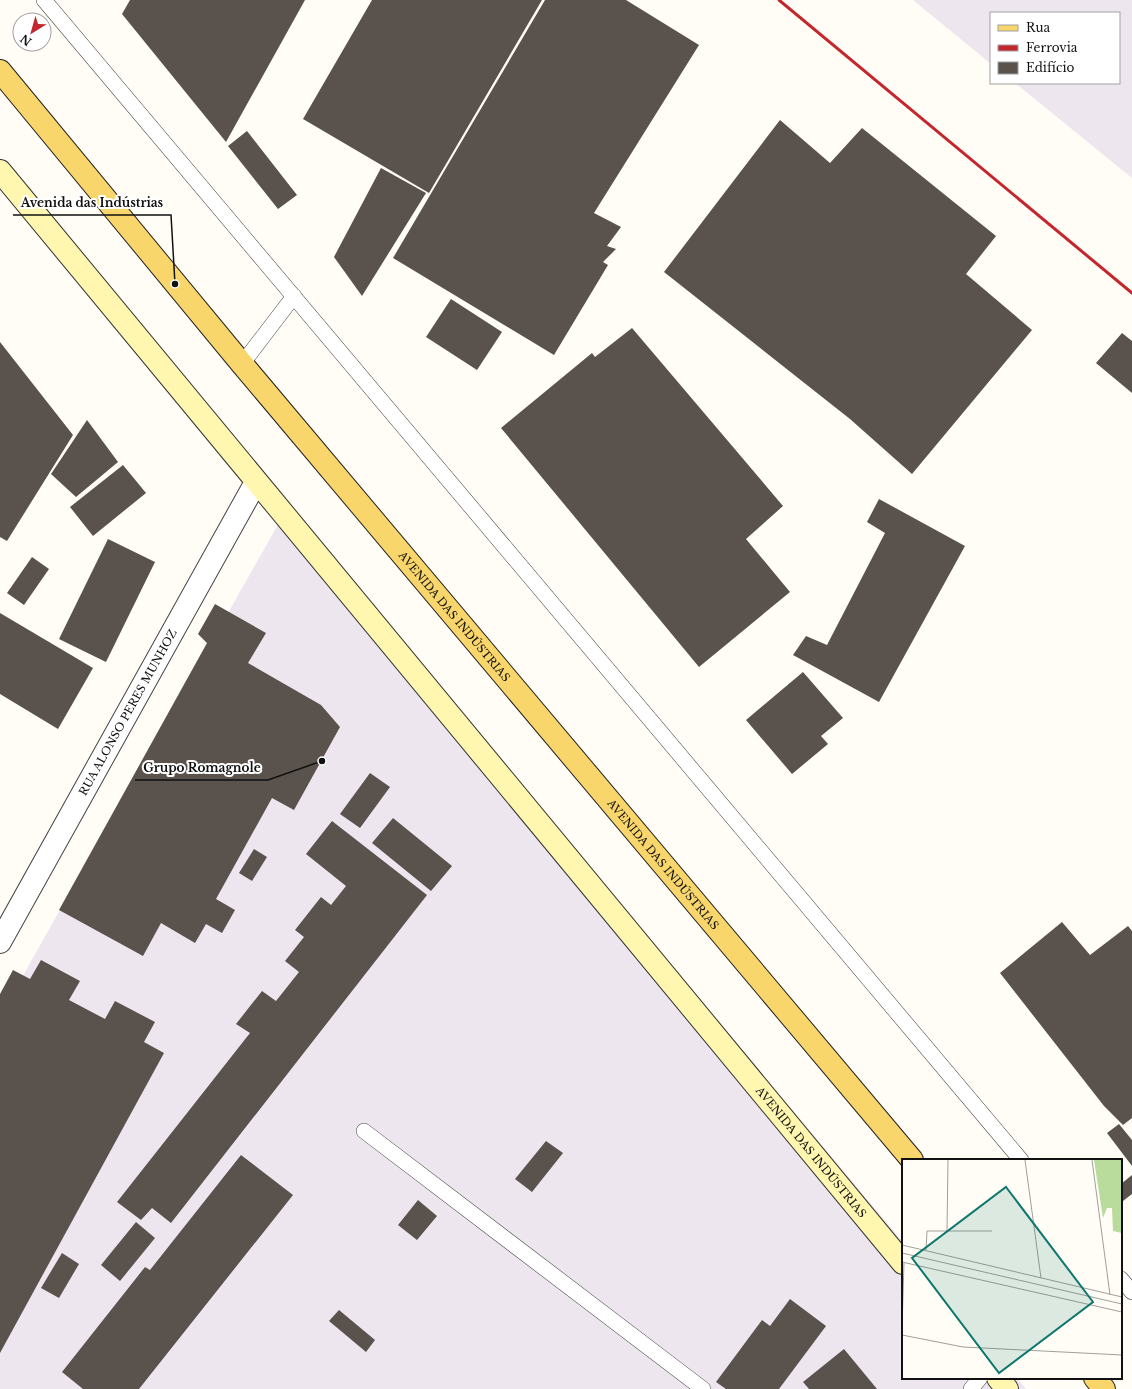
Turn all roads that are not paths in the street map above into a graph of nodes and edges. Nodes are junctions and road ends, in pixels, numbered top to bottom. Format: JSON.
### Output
{"nodes":[{"id":1,"x":44,"y":0,"type":"edge"},
{"id":2,"x":0,"y":71,"type":"edge"},
{"id":3,"x":0,"y":171,"type":"edge"},
{"id":4,"x":294,"y":296,"type":"junction"},
{"id":5,"x":242,"y":364,"type":"junction"},
{"id":6,"x":256,"y":482,"type":"junction"},
{"id":7,"x":0,"y":942,"type":"edge"},
{"id":8,"x":364,"y":1131,"type":"dead end"},
{"id":9,"x":911,"y":1159,"type":"edge"},
{"id":10,"x":1020,"y":1159,"type":"edge"},
{"id":11,"x":902,"y":1262,"type":"edge"},
{"id":12,"x":1122,"y":1280,"type":"edge"},
{"id":13,"x":1132,"y":1292,"type":"edge"},
{"id":14,"x":979,"y":1379,"type":"edge"},
{"id":15,"x":999,"y":1379,"type":"edge"},
{"id":16,"x":1096,"y":1379,"type":"edge"},
{"id":17,"x":703,"y":1389,"type":"edge"},
{"id":18,"x":971,"y":1389,"type":"edge"},
{"id":19,"x":1007,"y":1389,"type":"edge"},
{"id":20,"x":1104,"y":1389,"type":"edge"}],
"edges":[{"from":1,"to":4,"type":"lane"},
{"from":2,"to":5,"type":"main road","name":"AVENIDA DAS INDÚSTRIAS"},
{"from":3,"to":6,"type":"street","name":"AVENIDA DAS INDÚSTRIAS"},
{"from":4,"to":5,"type":"lane"},
{"from":4,"to":10,"type":"lane"},
{"from":5,"to":9,"type":"main road","name":"AVENIDA DAS INDÚSTRIAS"},
{"from":6,"to":7,"type":"street","name":"RUA ALONSO PERES MUNHOZ"},
{"from":6,"to":11,"type":"street","name":"AVENIDA DAS INDÚSTRIAS"},
{"from":8,"to":17,"type":"lane"},
{"from":12,"to":13,"type":"lane"},
{"from":14,"to":18,"type":"lane"},
{"from":15,"to":19,"type":"street"},
{"from":16,"to":20,"type":"main road"}]}
